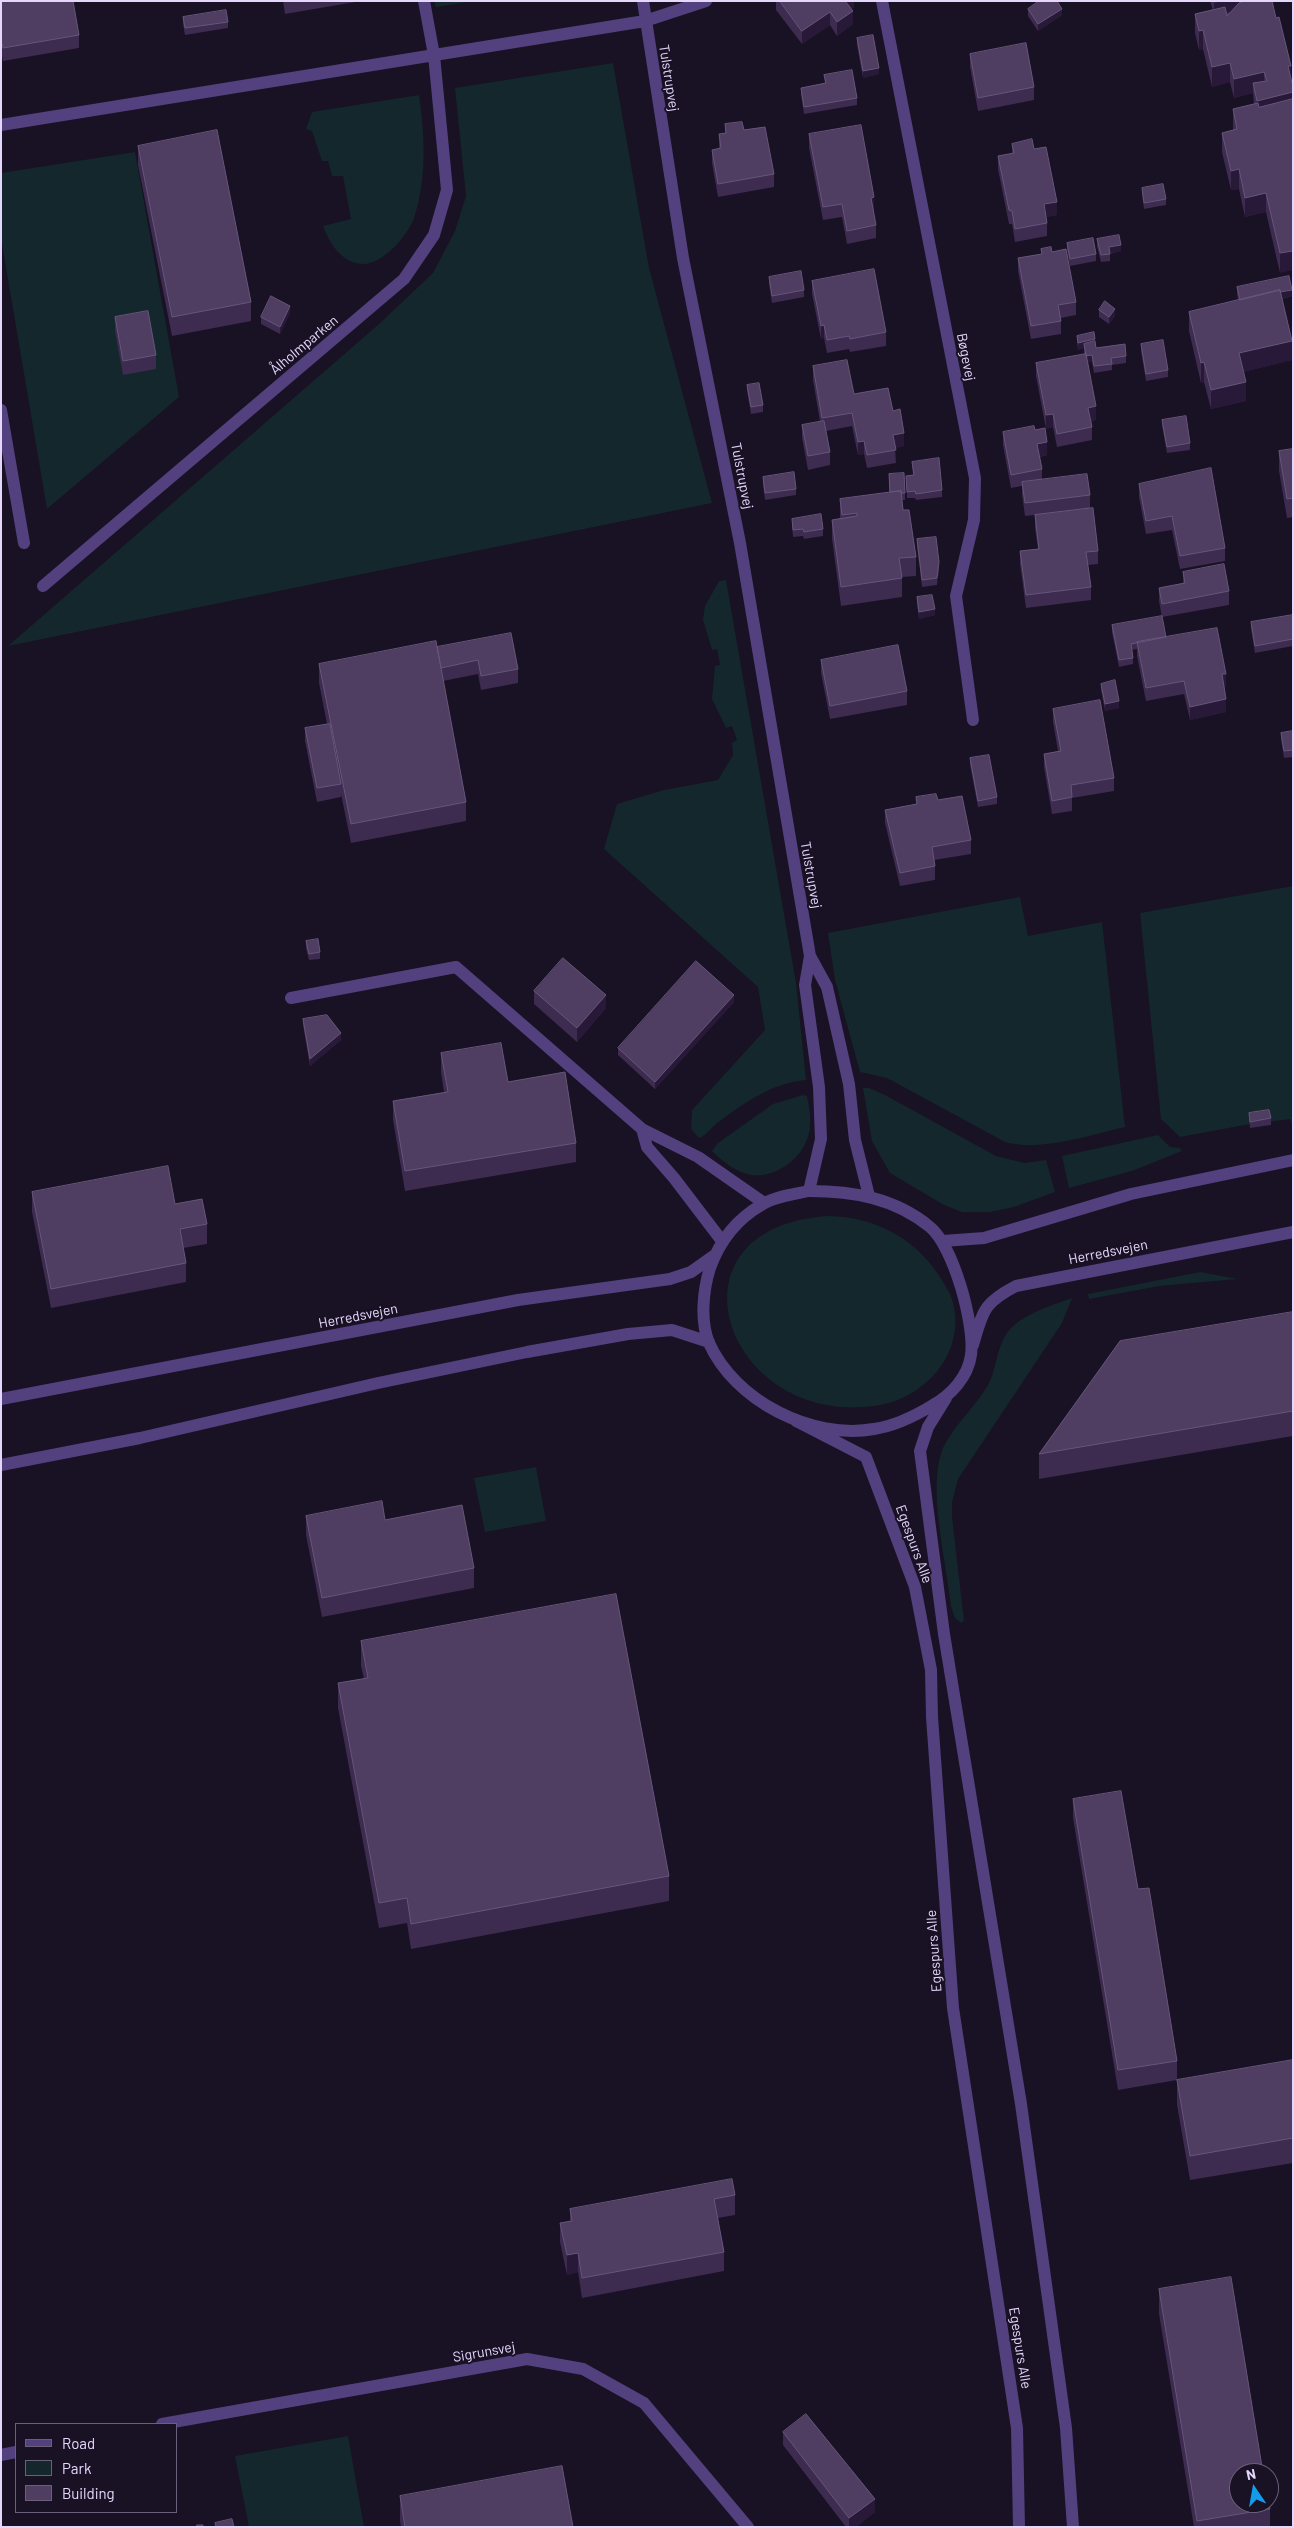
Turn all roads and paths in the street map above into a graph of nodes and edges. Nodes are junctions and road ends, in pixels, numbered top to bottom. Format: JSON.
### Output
{"nodes":[{"id":1,"x":424,"y":1,"type":"edge"},
{"id":2,"x":643,"y":1,"type":"edge"},
{"id":3,"x":706,"y":1,"type":"edge"},
{"id":4,"x":882,"y":1,"type":"edge"},
{"id":5,"x":645,"y":21,"type":"junction"},
{"id":6,"x":434,"y":55,"type":"junction"},
{"id":7,"x":1,"y":125,"type":"edge"},
{"id":8,"x":1,"y":410,"type":"edge"},
{"id":9,"x":24,"y":543,"type":"dead end"},
{"id":10,"x":43,"y":586,"type":"dead end"},
{"id":11,"x":973,"y":720,"type":"dead end"},
{"id":12,"x":810,"y":956,"type":"junction"},
{"id":13,"x":291,"y":998,"type":"dead end"},
{"id":14,"x":642,"y":1129,"type":"junction"},
{"id":15,"x":1293,"y":1160,"type":"edge"},
{"id":16,"x":810,"y":1190,"type":"junction"},
{"id":17,"x":869,"y":1196,"type":"junction"},
{"id":18,"x":764,"y":1203,"type":"junction"},
{"id":19,"x":1293,"y":1232,"type":"edge"},
{"id":20,"x":722,"y":1241,"type":"junction"},
{"id":21,"x":943,"y":1241,"type":"junction"},
{"id":22,"x":715,"y":1255,"type":"junction"},
{"id":23,"x":709,"y":1342,"type":"junction"},
{"id":24,"x":971,"y":1355,"type":"junction"},
{"id":25,"x":946,"y":1398,"type":"junction"},
{"id":26,"x":1,"y":1399,"type":"edge"},
{"id":27,"x":796,"y":1422,"type":"junction"},
{"id":28,"x":1,"y":1465,"type":"edge"},
{"id":29,"x":168,"y":2423,"type":"edge"},
{"id":30,"x":15,"y":2452,"type":"edge"},
{"id":31,"x":1,"y":2455,"type":"edge"},
{"id":32,"x":748,"y":2527,"type":"edge"},
{"id":33,"x":1019,"y":2527,"type":"edge"},
{"id":34,"x":1073,"y":2527,"type":"edge"}],
"edges":[{"from":1,"to":6,"type":"street","name":"Ålholmparken"},
{"from":2,"to":5,"type":"street","name":"Tulstrupvej"},
{"from":3,"to":5,"type":"street"},
{"from":4,"to":11,"type":"street","name":"Bøgevej"},
{"from":5,"to":6,"type":"street"},
{"from":5,"to":12,"type":"street","name":"Tulstrupvej"},
{"from":6,"to":7,"type":"street"},
{"from":6,"to":10,"type":"street","name":"Ålholmparken"},
{"from":8,"to":9,"type":"street"},
{"from":12,"to":16,"type":"street","name":"Tulstrupvej"},
{"from":12,"to":17,"type":"street","name":"Tulstrupvej"},
{"from":13,"to":14,"type":"street"},
{"from":14,"to":18,"type":"street"},
{"from":14,"to":20,"type":"street"},
{"from":15,"to":21,"type":"street"},
{"from":16,"to":17,"type":"street"},
{"from":16,"to":18,"type":"street"},
{"from":17,"to":21,"type":"street"},
{"from":18,"to":20,"type":"street"},
{"from":19,"to":24,"type":"street","name":"Herredsvejen"},
{"from":20,"to":22,"type":"street"},
{"from":21,"to":24,"type":"street"},
{"from":22,"to":23,"type":"street"},
{"from":22,"to":26,"type":"street","name":"Herredsvejen"},
{"from":23,"to":27,"type":"street","name":"Egespurs Alle"},
{"from":23,"to":28,"type":"street"},
{"from":24,"to":25,"type":"street","name":"Herredsvejen"},
{"from":25,"to":27,"type":"street"},
{"from":25,"to":34,"type":"street","name":"Egespurs Alle"},
{"from":27,"to":33,"type":"street","name":"Egespurs Alle"},
{"from":29,"to":32,"type":"street","name":"Sigrunsvej"},
{"from":30,"to":31,"type":"street"}]}
